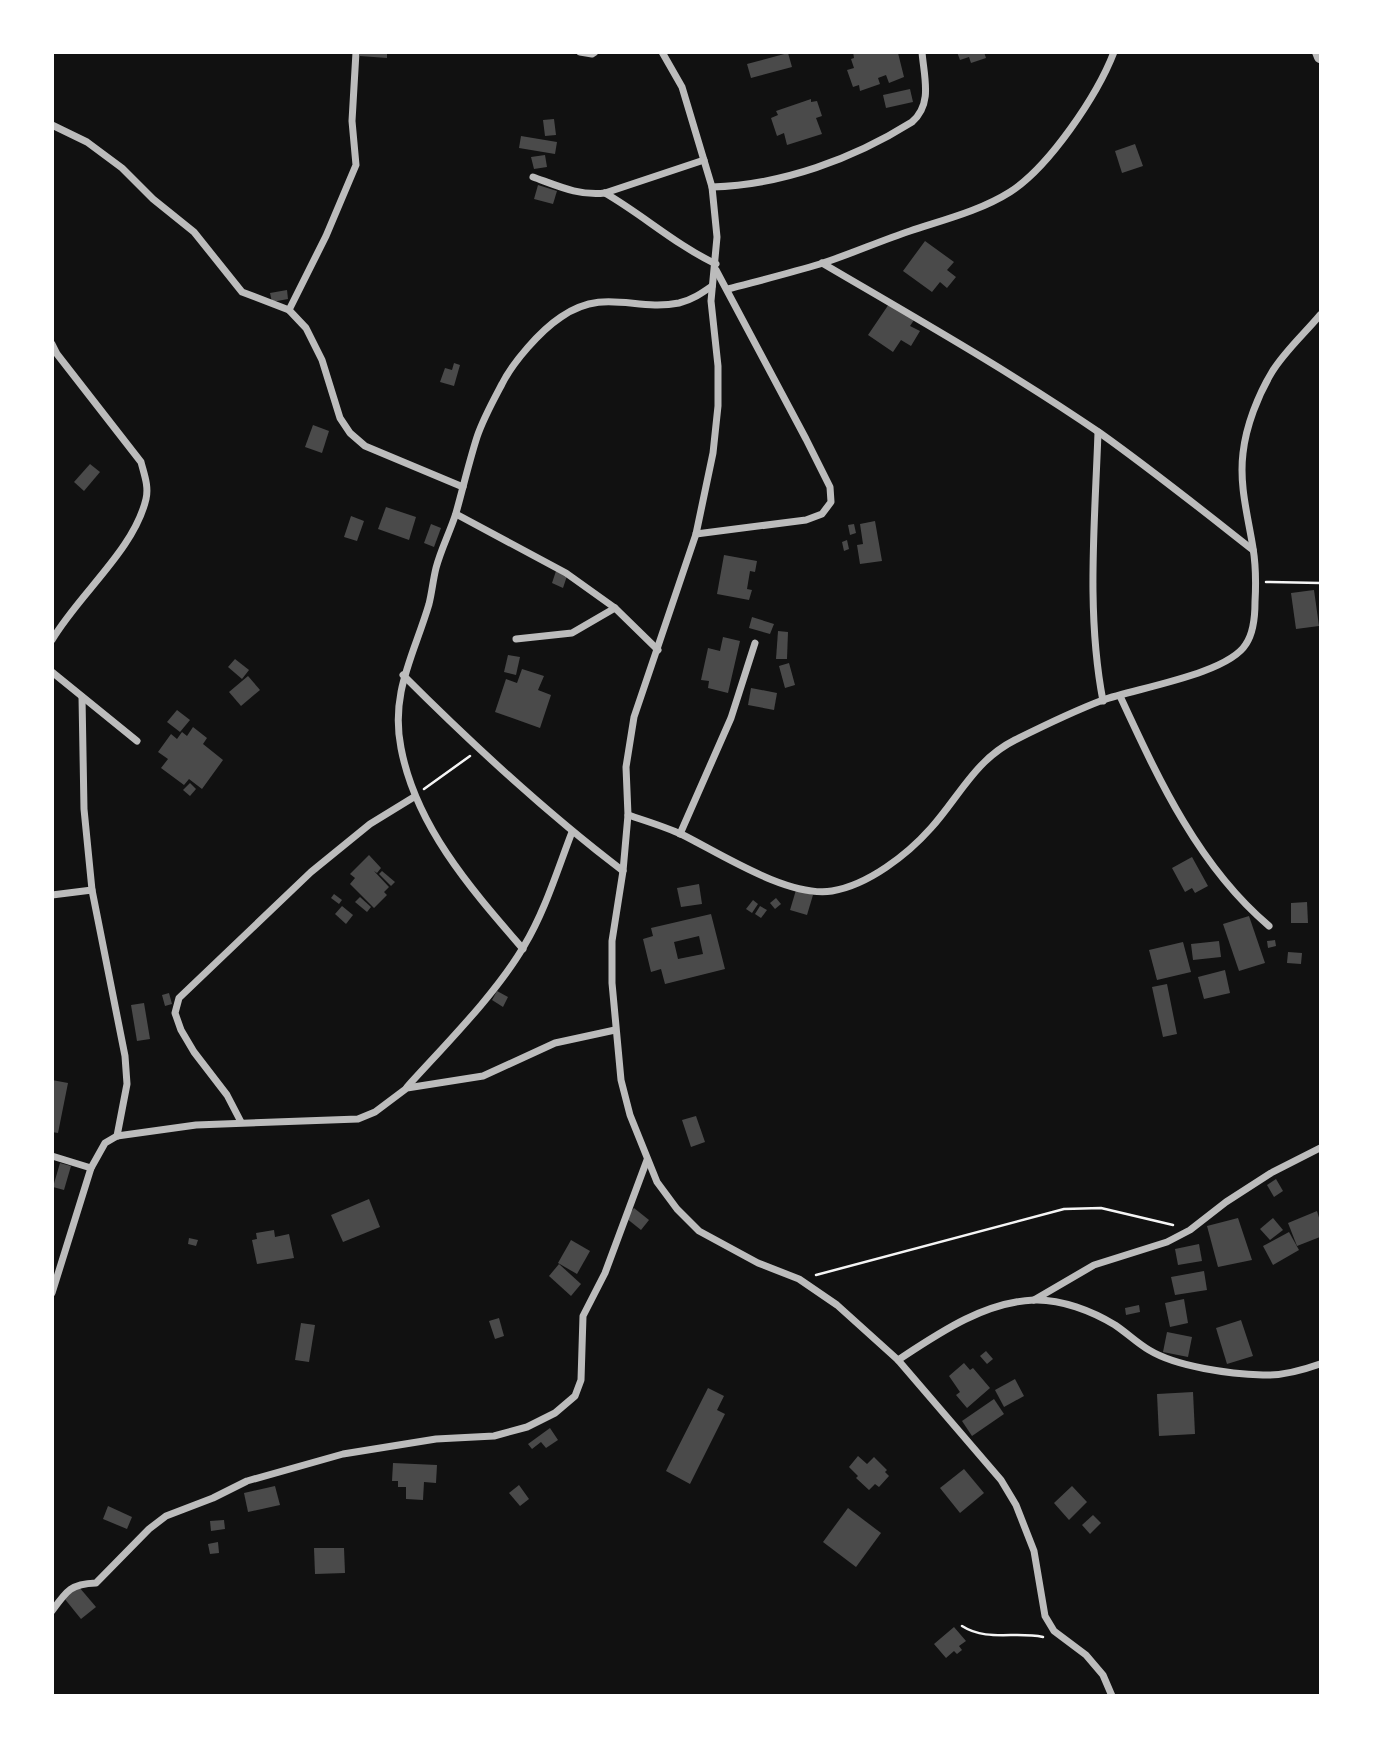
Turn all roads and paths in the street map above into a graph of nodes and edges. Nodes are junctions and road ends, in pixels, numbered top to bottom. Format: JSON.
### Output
{"nodes":[{"id":1,"x":356,"y":52,"type":"edge"},
{"id":2,"x":580,"y":52,"type":"edge"},
{"id":3,"x":596,"y":52,"type":"edge"},
{"id":4,"x":662,"y":52,"type":"edge"},
{"id":5,"x":922,"y":52,"type":"edge"},
{"id":6,"x":1114,"y":52,"type":"edge"},
{"id":7,"x":1318,"y":52,"type":"edge"},
{"id":8,"x":1321,"y":57,"type":"edge"},
{"id":9,"x":52,"y":125,"type":"edge"},
{"id":10,"x":704,"y":160,"type":"junction"},
{"id":11,"x":533,"y":177,"type":"dead end"},
{"id":12,"x":712,"y":187,"type":"junction"},
{"id":13,"x":605,"y":192,"type":"junction"},
{"id":14,"x":822,"y":263,"type":"junction"},
{"id":15,"x":716,"y":267,"type":"junction"},
{"id":16,"x":712,"y":286,"type":"junction"},
{"id":17,"x":727,"y":289,"type":"junction"},
{"id":18,"x":289,"y":310,"type":"junction"},
{"id":19,"x":1321,"y":315,"type":"edge"},
{"id":20,"x":52,"y":344,"type":"edge"},
{"id":21,"x":1098,"y":432,"type":"junction"},
{"id":22,"x":463,"y":487,"type":"junction"},
{"id":23,"x":456,"y":514,"type":"junction"},
{"id":24,"x":696,"y":534,"type":"junction"},
{"id":25,"x":1253,"y":550,"type":"junction"},
{"id":26,"x":1256,"y":582,"type":"junction"},
{"id":27,"x":1321,"y":583,"type":"edge"},
{"id":28,"x":615,"y":608,"type":"junction"},
{"id":29,"x":516,"y":639,"type":"dead end"},
{"id":30,"x":52,"y":640,"type":"edge"},
{"id":31,"x":755,"y":643,"type":"dead end"},
{"id":32,"x":658,"y":650,"type":"junction"},
{"id":33,"x":52,"y":672,"type":"edge"},
{"id":34,"x":403,"y":675,"type":"junction"},
{"id":35,"x":1120,"y":696,"type":"junction"},
{"id":36,"x":82,"y":697,"type":"junction"},
{"id":37,"x":1103,"y":701,"type":"junction"},
{"id":38,"x":137,"y":741,"type":"dead end"},
{"id":39,"x":478,"y":750,"type":"junction"},
{"id":40,"x":414,"y":797,"type":"junction"},
{"id":41,"x":628,"y":815,"type":"junction"},
{"id":42,"x":572,"y":832,"type":"junction"},
{"id":43,"x":680,"y":834,"type":"junction"},
{"id":44,"x":623,"y":871,"type":"junction"},
{"id":45,"x":92,"y":890,"type":"junction"},
{"id":46,"x":52,"y":895,"type":"edge"},
{"id":47,"x":1269,"y":926,"type":"dead end"},
{"id":48,"x":523,"y":948,"type":"junction"},
{"id":49,"x":615,"y":1030,"type":"junction"},
{"id":50,"x":407,"y":1087,"type":"junction"},
{"id":51,"x":241,"y":1122,"type":"junction"},
{"id":52,"x":117,"y":1136,"type":"junction"},
{"id":53,"x":1321,"y":1149,"type":"edge"},
{"id":54,"x":52,"y":1156,"type":"edge"},
{"id":55,"x":647,"y":1160,"type":"junction"},
{"id":56,"x":90,"y":1168,"type":"junction"},
{"id":57,"x":1190,"y":1230,"type":"junction"},
{"id":58,"x":799,"y":1279,"type":"junction"},
{"id":59,"x":52,"y":1293,"type":"edge"},
{"id":60,"x":1034,"y":1300,"type":"junction"},
{"id":61,"x":898,"y":1360,"type":"junction"},
{"id":62,"x":1321,"y":1364,"type":"edge"},
{"id":63,"x":52,"y":1611,"type":"edge"},
{"id":64,"x":962,"y":1626,"type":"dead end"},
{"id":65,"x":1064,"y":1639,"type":"junction"},
{"id":66,"x":1112,"y":1696,"type":"edge"}],
"edges":[{"from":1,"to":18,"type":"street"},
{"from":2,"to":3,"type":"street"},
{"from":4,"to":10,"type":"street"},
{"from":5,"to":12,"type":"street"},
{"from":6,"to":14,"type":"street"},
{"from":7,"to":8,"type":"street"},
{"from":9,"to":18,"type":"street"},
{"from":10,"to":12,"type":"street"},
{"from":10,"to":13,"type":"street"},
{"from":11,"to":13,"type":"street"},
{"from":12,"to":15,"type":"street"},
{"from":13,"to":15,"type":"street"},
{"from":14,"to":17,"type":"street"},
{"from":14,"to":21,"type":"street"},
{"from":15,"to":16,"type":"street"},
{"from":15,"to":17,"type":"street"},
{"from":16,"to":22,"type":"street"},
{"from":16,"to":24,"type":"street"},
{"from":17,"to":24,"type":"street"},
{"from":18,"to":22,"type":"street"},
{"from":19,"to":25,"type":"street"},
{"from":20,"to":30,"type":"street"},
{"from":21,"to":25,"type":"street"},
{"from":21,"to":37,"type":"street"},
{"from":22,"to":23,"type":"street"},
{"from":23,"to":28,"type":"street"},
{"from":23,"to":34,"type":"street"},
{"from":24,"to":32,"type":"street"},
{"from":25,"to":26,"type":"street"},
{"from":26,"to":27,"type":"path"},
{"from":26,"to":35,"type":"street"},
{"from":28,"to":29,"type":"street"},
{"from":28,"to":32,"type":"street"},
{"from":31,"to":43,"type":"street"},
{"from":32,"to":41,"type":"street"},
{"from":33,"to":36,"type":"street"},
{"from":34,"to":39,"type":"street"},
{"from":34,"to":40,"type":"street"},
{"from":35,"to":37,"type":"street"},
{"from":35,"to":47,"type":"street"},
{"from":36,"to":38,"type":"street"},
{"from":36,"to":45,"type":"street"},
{"from":37,"to":43,"type":"street"},
{"from":39,"to":40,"type":"path"},
{"from":39,"to":42,"type":"street"},
{"from":40,"to":48,"type":"street"},
{"from":40,"to":51,"type":"street"},
{"from":41,"to":43,"type":"street"},
{"from":41,"to":44,"type":"street"},
{"from":42,"to":44,"type":"street"},
{"from":42,"to":48,"type":"street"},
{"from":44,"to":49,"type":"street"},
{"from":45,"to":46,"type":"street"},
{"from":45,"to":52,"type":"street"},
{"from":48,"to":50,"type":"street"},
{"from":49,"to":50,"type":"street"},
{"from":49,"to":55,"type":"street"},
{"from":50,"to":51,"type":"street"},
{"from":51,"to":52,"type":"street"},
{"from":52,"to":56,"type":"street"},
{"from":53,"to":57,"type":"street"},
{"from":54,"to":56,"type":"street"},
{"from":55,"to":58,"type":"street"},
{"from":55,"to":63,"type":"street"},
{"from":56,"to":59,"type":"street"},
{"from":57,"to":58,"type":"path"},
{"from":57,"to":60,"type":"street"},
{"from":58,"to":61,"type":"street"},
{"from":60,"to":61,"type":"street"},
{"from":60,"to":62,"type":"street"},
{"from":61,"to":65,"type":"street"},
{"from":64,"to":65,"type":"path"},
{"from":65,"to":66,"type":"street"}]}
